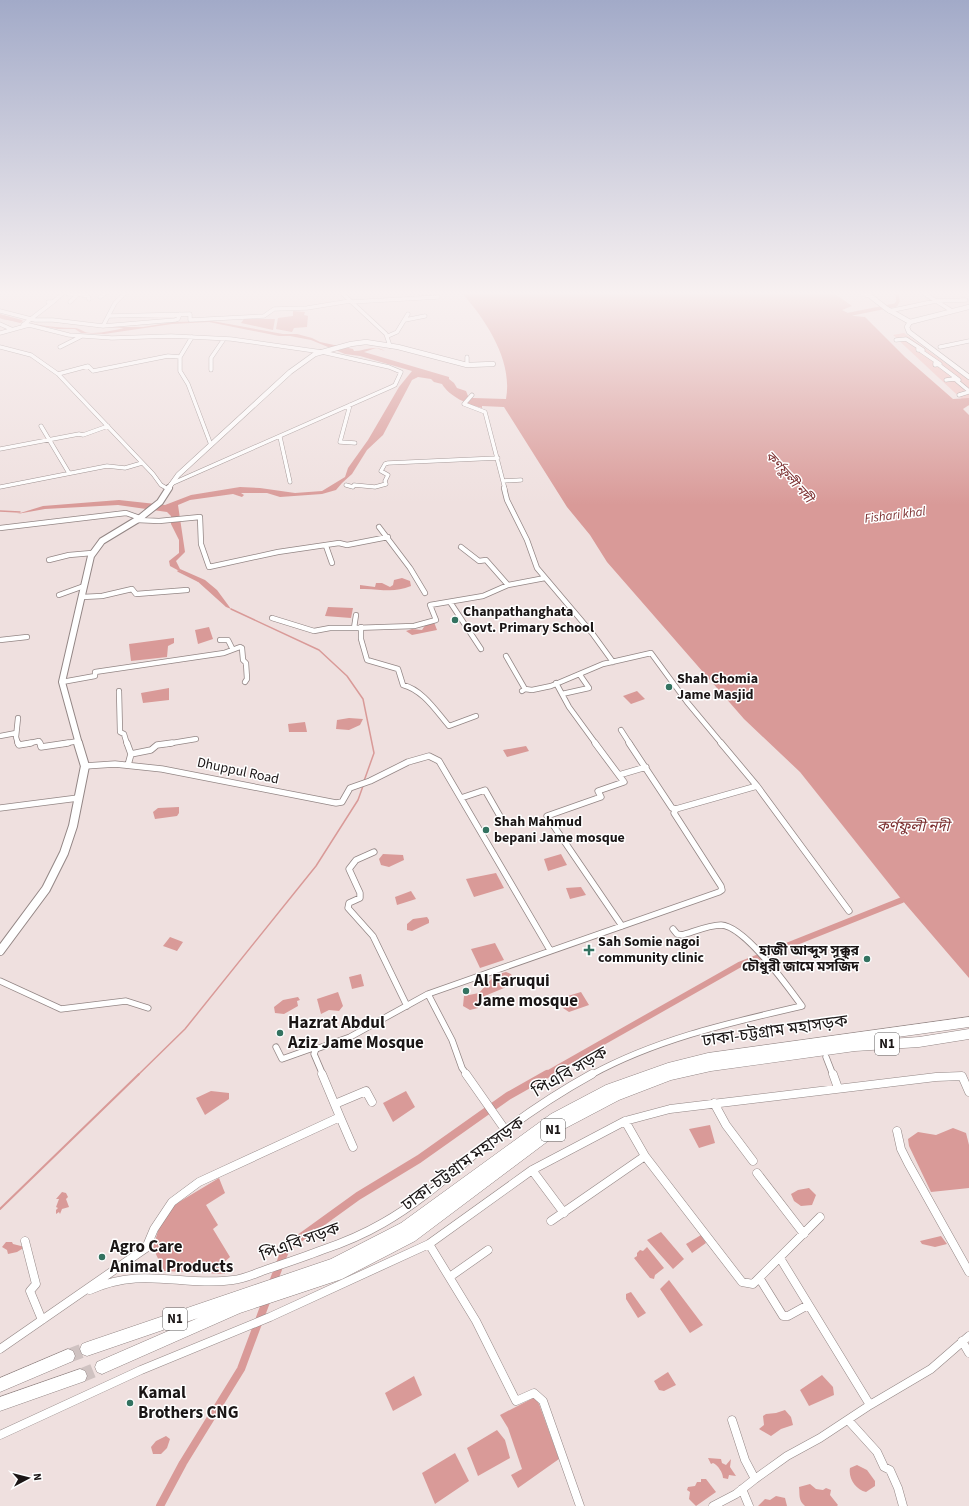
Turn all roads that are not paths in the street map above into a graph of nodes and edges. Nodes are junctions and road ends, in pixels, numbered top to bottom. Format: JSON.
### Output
{"nodes":[{"id":1,"x":44,"y":364,"type":"edge"},
{"id":2,"x":125,"y":364,"type":"edge"},
{"id":3,"x":180,"y":364,"type":"edge"},
{"id":4,"x":211,"y":364,"type":"edge"},
{"id":5,"x":300,"y":364,"type":"edge"},
{"id":6,"x":377,"y":364,"type":"edge"},
{"id":7,"x":465,"y":364,"type":"edge"},
{"id":8,"x":486,"y":364,"type":"edge"},
{"id":9,"x":937,"y":364,"type":"edge"},
{"id":10,"x":952,"y":364,"type":"edge"},
{"id":11,"x":468,"y":365,"type":"joint"},
{"id":12,"x":211,"y":370,"type":"dead end"},
{"id":13,"x":58,"y":374,"type":"junction"},
{"id":14,"x":969,"y":377,"type":"edge"},
{"id":15,"x":954,"y":379,"type":"junction"},
{"id":16,"x":946,"y":380,"type":"dead end"},
{"id":17,"x":969,"y":392,"type":"edge"},
{"id":18,"x":472,"y":395,"type":"dead end"},
{"id":19,"x":960,"y":395,"type":"dead end"},
{"id":20,"x":350,"y":405,"type":"junction"},
{"id":21,"x":41,"y":426,"type":"dead end"},
{"id":22,"x":108,"y":426,"type":"junction"},
{"id":23,"x":280,"y":437,"type":"junction"},
{"id":24,"x":48,"y":440,"type":"junction"},
{"id":25,"x":355,"y":444,"type":"dead end"},
{"id":26,"x":211,"y":445,"type":"junction"},
{"id":27,"x":0,"y":449,"type":"edge"},
{"id":28,"x":498,"y":458,"type":"junction"},
{"id":29,"x":142,"y":463,"type":"junction"},
{"id":30,"x":69,"y":473,"type":"junction"},
{"id":31,"x":503,"y":480,"type":"junction"},
{"id":32,"x":521,"y":480,"type":"dead end"},
{"id":33,"x":290,"y":482,"type":"dead end"},
{"id":34,"x":171,"y":484,"type":"junction"},
{"id":35,"x":346,"y":485,"type":"dead end"},
{"id":36,"x":0,"y":487,"type":"edge"},
{"id":37,"x":168,"y":489,"type":"junction"},
{"id":38,"x":140,"y":518,"type":"junction"},
{"id":39,"x":379,"y":527,"type":"dead end"},
{"id":40,"x":0,"y":528,"type":"edge"},
{"id":41,"x":388,"y":538,"type":"junction"},
{"id":42,"x":326,"y":546,"type":"junction"},
{"id":43,"x":461,"y":547,"type":"dead end"},
{"id":44,"x":92,"y":553,"type":"junction"},
{"id":45,"x":49,"y":560,"type":"dead end"},
{"id":46,"x":332,"y":563,"type":"dead end"},
{"id":47,"x":545,"y":578,"type":"junction"},
{"id":48,"x":508,"y":585,"type":"junction"},
{"id":49,"x":84,"y":586,"type":"junction"},
{"id":50,"x":187,"y":590,"type":"dead end"},
{"id":51,"x":425,"y":593,"type":"dead end"},
{"id":52,"x":59,"y":595,"type":"dead end"},
{"id":53,"x":82,"y":597,"type":"junction"},
{"id":54,"x":450,"y":602,"type":"junction"},
{"id":55,"x":356,"y":615,"type":"dead end"},
{"id":56,"x":272,"y":618,"type":"dead end"},
{"id":57,"x":361,"y":627,"type":"junction"},
{"id":58,"x":354,"y":628,"type":"junction"},
{"id":59,"x":27,"y":637,"type":"dead end"},
{"id":60,"x":0,"y":640,"type":"edge"},
{"id":61,"x":220,"y":640,"type":"dead end"},
{"id":62,"x":232,"y":648,"type":"junction"},
{"id":63,"x":481,"y":649,"type":"dead end"},
{"id":64,"x":506,"y":656,"type":"dead end"},
{"id":65,"x":613,"y":662,"type":"junction"},
{"id":66,"x":580,"y":675,"type":"junction"},
{"id":67,"x":62,"y":682,"type":"junction"},
{"id":68,"x":245,"y":682,"type":"dead end"},
{"id":69,"x":556,"y":683,"type":"junction"},
{"id":70,"x":119,"y":691,"type":"dead end"},
{"id":71,"x":562,"y":694,"type":"junction"},
{"id":72,"x":476,"y":716,"type":"dead end"},
{"id":73,"x":18,"y":718,"type":"dead end"},
{"id":74,"x":621,"y":730,"type":"dead end"},
{"id":75,"x":16,"y":733,"type":"junction"},
{"id":76,"x":0,"y":736,"type":"edge"},
{"id":77,"x":196,"y":739,"type":"dead end"},
{"id":78,"x":78,"y":741,"type":"junction"},
{"id":79,"x":132,"y":754,"type":"junction"},
{"id":80,"x":128,"y":765,"type":"junction"},
{"id":81,"x":85,"y":766,"type":"junction"},
{"id":82,"x":646,"y":767,"type":"junction"},
{"id":83,"x":619,"y":775,"type":"junction"},
{"id":84,"x":757,"y":786,"type":"junction"},
{"id":85,"x":78,"y":798,"type":"junction"},
{"id":86,"x":461,"y":798,"type":"junction"},
{"id":87,"x":0,"y":808,"type":"edge"},
{"id":88,"x":676,"y":809,"type":"junction"},
{"id":89,"x":501,"y":818,"type":"dead end"},
{"id":90,"x":374,"y":852,"type":"dead end"},
{"id":91,"x":849,"y":911,"type":"dead end"},
{"id":92,"x":622,"y":926,"type":"junction"},
{"id":93,"x":673,"y":930,"type":"dead end"},
{"id":94,"x":550,"y":950,"type":"junction"},
{"id":95,"x":0,"y":952,"type":"edge"},
{"id":96,"x":0,"y":981,"type":"edge"},
{"id":97,"x":428,"y":994,"type":"junction"},
{"id":98,"x":407,"y":1006,"type":"junction"},
{"id":99,"x":148,"y":1008,"type":"dead end"},
{"id":100,"x":969,"y":1022,"type":"edge"},
{"id":101,"x":969,"y":1034,"type":"edge"},
{"id":102,"x":276,"y":1047,"type":"dead end"},
{"id":103,"x":316,"y":1049,"type":"junction"},
{"id":104,"x":826,"y":1057,"type":"dead end"},
{"id":105,"x":838,"y":1088,"type":"junction"},
{"id":106,"x":969,"y":1092,"type":"edge"},
{"id":107,"x":372,"y":1102,"type":"dead end"},
{"id":108,"x":714,"y":1103,"type":"junction"},
{"id":109,"x":335,"y":1104,"type":"junction"},
{"id":110,"x":340,"y":1117,"type":"junction"},
{"id":111,"x":625,"y":1121,"type":"junction"},
{"id":112,"x":506,"y":1131,"type":"junction"},
{"id":113,"x":897,"y":1131,"type":"dead end"},
{"id":114,"x":353,"y":1147,"type":"dead end"},
{"id":115,"x":645,"y":1156,"type":"junction"},
{"id":116,"x":753,"y":1161,"type":"dead end"},
{"id":117,"x":532,"y":1170,"type":"junction"},
{"id":118,"x":757,"y":1173,"type":"dead end"},
{"id":119,"x":564,"y":1213,"type":"junction"},
{"id":120,"x":820,"y":1218,"type":"dead end"},
{"id":121,"x":551,"y":1221,"type":"dead end"},
{"id":122,"x":804,"y":1234,"type":"junction"},
{"id":123,"x":25,"y":1241,"type":"dead end"},
{"id":124,"x":429,"y":1244,"type":"junction"},
{"id":125,"x":488,"y":1250,"type":"dead end"},
{"id":126,"x":780,"y":1258,"type":"junction"},
{"id":127,"x":969,"y":1272,"type":"edge"},
{"id":128,"x":451,"y":1276,"type":"junction"},
{"id":129,"x":760,"y":1279,"type":"junction"},
{"id":130,"x":808,"y":1305,"type":"junction"},
{"id":131,"x":64,"y":1306,"type":"junction"},
{"id":132,"x":42,"y":1320,"type":"junction"},
{"id":133,"x":966,"y":1339,"type":"edge"},
{"id":134,"x":0,"y":1349,"type":"edge"},
{"id":135,"x":87,"y":1349,"type":"tunnel mouth"},
{"id":136,"x":969,"y":1353,"type":"edge"},
{"id":137,"x":68,"y":1356,"type":"tunnel mouth"},
{"id":138,"x":102,"y":1367,"type":"tunnel mouth"},
{"id":139,"x":80,"y":1376,"type":"tunnel mouth"},
{"id":140,"x":0,"y":1385,"type":"edge"},
{"id":141,"x":0,"y":1404,"type":"edge"},
{"id":142,"x":870,"y":1405,"type":"junction"},
{"id":143,"x":732,"y":1420,"type":"dead end"},
{"id":144,"x":848,"y":1420,"type":"junction"},
{"id":145,"x":0,"y":1435,"type":"edge"},
{"id":146,"x":755,"y":1479,"type":"junction"},
{"id":147,"x":742,"y":1489,"type":"junction"},
{"id":148,"x":580,"y":1506,"type":"edge"},
{"id":149,"x":713,"y":1506,"type":"edge"},
{"id":150,"x":749,"y":1506,"type":"edge"},
{"id":151,"x":903,"y":1506,"type":"edge"}],
"edges":[{"from":1,"to":13,"type":"street"},
{"from":2,"to":13,"type":"street"},
{"from":3,"to":26,"type":"street"},
{"from":4,"to":12,"type":"street"},
{"from":5,"to":26,"type":"main road"},
{"from":6,"to":20,"type":"street"},
{"from":7,"to":11,"type":"main road"},
{"from":8,"to":11,"type":"main road"},
{"from":9,"to":15,"type":"street"},
{"from":10,"to":14,"type":"main road"},
{"from":13,"to":22,"type":"street"},
{"from":15,"to":16,"type":"street"},
{"from":15,"to":17,"type":"street"},
{"from":17,"to":19,"type":"street"},
{"from":18,"to":28,"type":"street"},
{"from":20,"to":23,"type":"street"},
{"from":20,"to":25,"type":"street"},
{"from":21,"to":24,"type":"street"},
{"from":22,"to":24,"type":"street"},
{"from":22,"to":29,"type":"street"},
{"from":23,"to":33,"type":"street"},
{"from":23,"to":34,"type":"street"},
{"from":24,"to":27,"type":"street"},
{"from":24,"to":30,"type":"street"},
{"from":26,"to":34,"type":"main road"},
{"from":28,"to":31,"type":"street"},
{"from":28,"to":35,"type":"street"},
{"from":29,"to":30,"type":"street"},
{"from":29,"to":37,"type":"street"},
{"from":30,"to":36,"type":"street"},
{"from":31,"to":32,"type":"street"},
{"from":31,"to":47,"type":"street"},
{"from":34,"to":37,"type":"main road"},
{"from":37,"to":38,"type":"main road"},
{"from":38,"to":40,"type":"street"},
{"from":38,"to":42,"type":"street"},
{"from":38,"to":44,"type":"main road"},
{"from":39,"to":41,"type":"street"},
{"from":41,"to":42,"type":"street"},
{"from":41,"to":51,"type":"street"},
{"from":42,"to":46,"type":"street"},
{"from":43,"to":48,"type":"street"},
{"from":44,"to":45,"type":"street"},
{"from":44,"to":49,"type":"main road"},
{"from":47,"to":48,"type":"street"},
{"from":47,"to":65,"type":"street"},
{"from":48,"to":54,"type":"street"},
{"from":49,"to":52,"type":"street"},
{"from":49,"to":53,"type":"main road"},
{"from":50,"to":53,"type":"street"},
{"from":53,"to":67,"type":"main road"},
{"from":54,"to":57,"type":"street"},
{"from":54,"to":63,"type":"street"},
{"from":55,"to":58,"type":"street"},
{"from":56,"to":58,"type":"street"},
{"from":57,"to":58,"type":"street"},
{"from":57,"to":72,"type":"street"},
{"from":59,"to":60,"type":"street"},
{"from":61,"to":62,"type":"street"},
{"from":62,"to":67,"type":"street"},
{"from":62,"to":68,"type":"street"},
{"from":64,"to":69,"type":"street"},
{"from":65,"to":66,"type":"street"},
{"from":65,"to":84,"type":"street"},
{"from":66,"to":69,"type":"street"},
{"from":66,"to":71,"type":"street"},
{"from":67,"to":78,"type":"main road"},
{"from":69,"to":71,"type":"street"},
{"from":70,"to":79,"type":"street"},
{"from":71,"to":83,"type":"street"},
{"from":73,"to":75,"type":"street"},
{"from":74,"to":82,"type":"street"},
{"from":75,"to":76,"type":"street"},
{"from":75,"to":78,"type":"street"},
{"from":77,"to":79,"type":"street"},
{"from":78,"to":81,"type":"main road"},
{"from":79,"to":80,"type":"street"},
{"from":80,"to":81,"type":"street","name":"Dhuppul Road"},
{"from":80,"to":86,"type":"street","name":"Dhuppul Road"},
{"from":81,"to":85,"type":"main road"},
{"from":82,"to":83,"type":"street"},
{"from":82,"to":88,"type":"street"},
{"from":83,"to":92,"type":"street"},
{"from":84,"to":88,"type":"street"},
{"from":84,"to":91,"type":"street"},
{"from":85,"to":87,"type":"street"},
{"from":85,"to":95,"type":"main road"},
{"from":86,"to":89,"type":"street"},
{"from":86,"to":94,"type":"street"},
{"from":88,"to":92,"type":"street"},
{"from":90,"to":98,"type":"street"},
{"from":92,"to":94,"type":"street"},
{"from":93,"to":112,"type":"street","name":"পিএবি সড়ক"},
{"from":94,"to":97,"type":"street"},
{"from":96,"to":99,"type":"street"},
{"from":97,"to":98,"type":"street"},
{"from":97,"to":112,"type":"street"},
{"from":98,"to":103,"type":"street"},
{"from":100,"to":135,"type":"highway","name":"ঢাকা-চট্টগ্রাম মহাসড়ক","number":"N1"},
{"from":101,"to":138,"type":"highway","name":"ঢাকা-চট্টগ্রাম মহাসড়ক","number":"N1"},
{"from":102,"to":103,"type":"street"},
{"from":103,"to":109,"type":"street"},
{"from":104,"to":105,"type":"street"},
{"from":105,"to":106,"type":"street"},
{"from":105,"to":108,"type":"street"},
{"from":107,"to":109,"type":"street"},
{"from":108,"to":111,"type":"street"},
{"from":108,"to":116,"type":"street"},
{"from":109,"to":110,"type":"street"},
{"from":110,"to":114,"type":"street"},
{"from":110,"to":131,"type":"street"},
{"from":111,"to":115,"type":"street"},
{"from":111,"to":117,"type":"street"},
{"from":112,"to":131,"type":"street","name":"পিএবি সড়ক"},
{"from":113,"to":127,"type":"street"},
{"from":115,"to":119,"type":"street"},
{"from":115,"to":129,"type":"street"},
{"from":117,"to":119,"type":"street"},
{"from":117,"to":124,"type":"street"},
{"from":118,"to":122,"type":"street"},
{"from":119,"to":121,"type":"street"},
{"from":120,"to":122,"type":"street"},
{"from":122,"to":126,"type":"street"},
{"from":123,"to":132,"type":"street"},
{"from":124,"to":128,"type":"street"},
{"from":124,"to":145,"type":"street"},
{"from":125,"to":128,"type":"street"},
{"from":126,"to":129,"type":"street"},
{"from":126,"to":130,"type":"street"},
{"from":128,"to":148,"type":"street"},
{"from":129,"to":130,"type":"street"},
{"from":130,"to":142,"type":"street"},
{"from":131,"to":132,"type":"street"},
{"from":132,"to":134,"type":"street"},
{"from":133,"to":136,"type":"street"},
{"from":133,"to":142,"type":"street"},
{"from":137,"to":140,"type":"highway"},
{"from":139,"to":141,"type":"highway"},
{"from":142,"to":144,"type":"street"},
{"from":143,"to":146,"type":"street"},
{"from":144,"to":146,"type":"street"},
{"from":144,"to":151,"type":"street"},
{"from":146,"to":147,"type":"street"},
{"from":147,"to":149,"type":"street"},
{"from":147,"to":150,"type":"street"}]}
